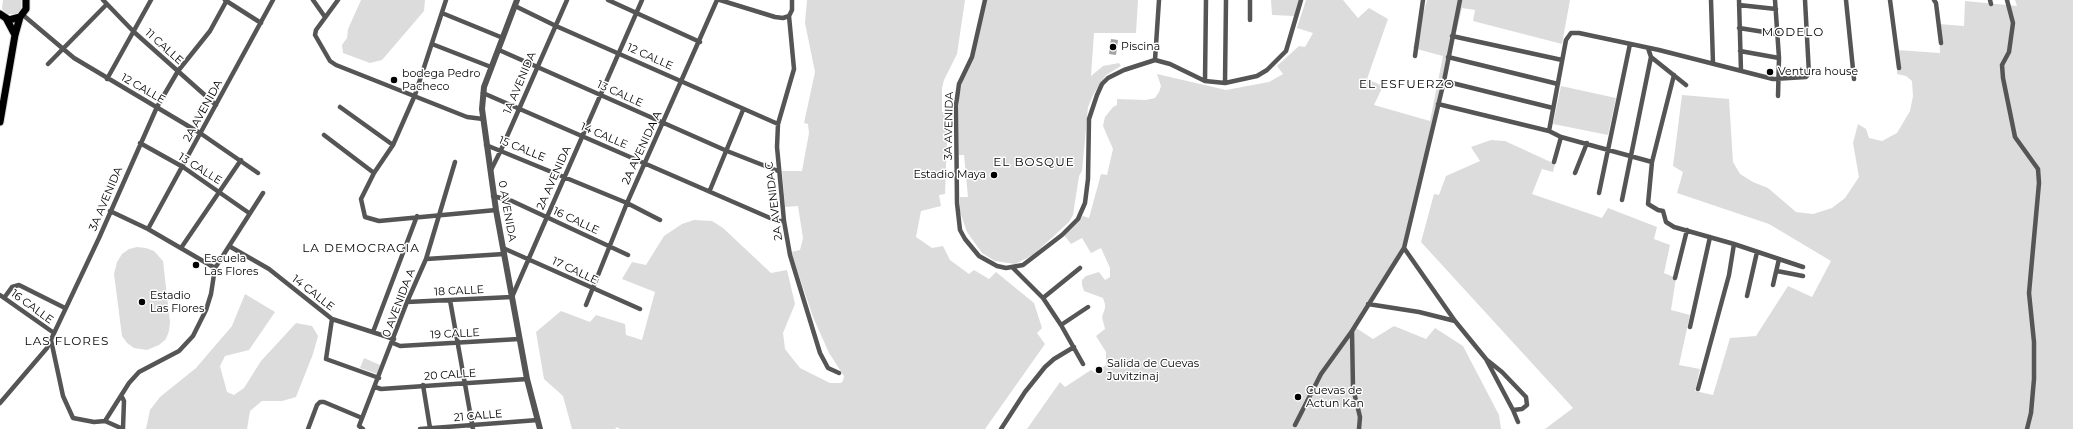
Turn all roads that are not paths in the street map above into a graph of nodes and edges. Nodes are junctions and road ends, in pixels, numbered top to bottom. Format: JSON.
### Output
{"nodes":[{"id":1,"x":151,"y":0,"type":"edge"},
{"id":2,"x":226,"y":0,"type":"edge"},
{"id":3,"x":273,"y":0,"type":"edge"},
{"id":4,"x":313,"y":0,"type":"edge"},
{"id":5,"x":338,"y":0,"type":"edge"},
{"id":6,"x":446,"y":0,"type":"edge"},
{"id":7,"x":567,"y":0,"type":"edge"},
{"id":8,"x":608,"y":0,"type":"edge"},
{"id":9,"x":642,"y":0,"type":"edge"},
{"id":10,"x":718,"y":0,"type":"edge"},
{"id":11,"x":792,"y":0,"type":"edge"},
{"id":12,"x":985,"y":0,"type":"edge"},
{"id":13,"x":1159,"y":0,"type":"edge"},
{"id":14,"x":1206,"y":0,"type":"edge"},
{"id":15,"x":1226,"y":0,"type":"edge"},
{"id":16,"x":1250,"y":0,"type":"edge"},
{"id":17,"x":1302,"y":0,"type":"edge"},
{"id":18,"x":1423,"y":0,"type":"edge"},
{"id":19,"x":1460,"y":0,"type":"edge"},
{"id":20,"x":1711,"y":0,"type":"edge"},
{"id":21,"x":1775,"y":0,"type":"edge"},
{"id":22,"x":1805,"y":0,"type":"edge"},
{"id":23,"x":1846,"y":0,"type":"edge"},
{"id":24,"x":1890,"y":0,"type":"edge"},
{"id":25,"x":1934,"y":0,"type":"edge"},
{"id":26,"x":2007,"y":0,"type":"edge"},
{"id":27,"x":28,"y":2,"type":"edge"},
{"id":28,"x":105,"y":2,"type":"edge"},
{"id":29,"x":1739,"y":2,"type":"edge"},
{"id":30,"x":516,"y":3,"type":"edge"},
{"id":31,"x":1776,"y":9,"type":"junction"},
{"id":32,"x":637,"y":12,"type":"junction"},
{"id":33,"x":442,"y":13,"type":"junction"},
{"id":34,"x":3,"y":16,"type":"edge"},
{"id":35,"x":22,"y":16,"type":"junction"},
{"id":36,"x":789,"y":16,"type":"junction"},
{"id":37,"x":326,"y":17,"type":"junction"},
{"id":38,"x":1250,"y":20,"type":"dead end"},
{"id":39,"x":261,"y":23,"type":"junction"},
{"id":40,"x":556,"y":26,"type":"junction"},
{"id":41,"x":1739,"y":28,"type":"junction"},
{"id":42,"x":134,"y":32,"type":"junction"},
{"id":43,"x":15,"y":34,"type":"junction"},
{"id":44,"x":1777,"y":34,"type":"junction"},
{"id":45,"x":1452,"y":36,"type":"junction"},
{"id":46,"x":503,"y":38,"type":"junction"},
{"id":47,"x":700,"y":42,"type":"junction"},
{"id":48,"x":1941,"y":43,"type":"dead end"},
{"id":49,"x":432,"y":44,"type":"junction"},
{"id":50,"x":1630,"y":44,"type":"junction"},
{"id":51,"x":62,"y":48,"type":"junction"},
{"id":52,"x":1648,"y":48,"type":"junction"},
{"id":53,"x":499,"y":50,"type":"junction"},
{"id":54,"x":1740,"y":51,"type":"junction"},
{"id":55,"x":619,"y":53,"type":"junction"},
{"id":56,"x":1415,"y":56,"type":"dead end"},
{"id":57,"x":1448,"y":57,"type":"junction"},
{"id":58,"x":1651,"y":57,"type":"junction"},
{"id":59,"x":1779,"y":58,"type":"junction"},
{"id":60,"x":1155,"y":60,"type":"junction"},
{"id":61,"x":1562,"y":60,"type":"junction"},
{"id":62,"x":1713,"y":63,"type":"junction"},
{"id":63,"x":48,"y":64,"type":"dead end"},
{"id":64,"x":537,"y":66,"type":"junction"},
{"id":65,"x":491,"y":67,"type":"junction"},
{"id":66,"x":1899,"y":68,"type":"dead end"},
{"id":67,"x":178,"y":71,"type":"junction"},
{"id":68,"x":1741,"y":71,"type":"junction"},
{"id":69,"x":1674,"y":75,"type":"junction"},
{"id":70,"x":107,"y":78,"type":"junction"},
{"id":71,"x":1779,"y":78,"type":"junction"},
{"id":72,"x":1854,"y":79,"type":"dead end"},
{"id":73,"x":683,"y":81,"type":"junction"},
{"id":74,"x":1205,"y":81,"type":"junction"},
{"id":75,"x":1444,"y":81,"type":"junction"},
{"id":76,"x":1225,"y":83,"type":"junction"},
{"id":77,"x":1558,"y":84,"type":"junction"},
{"id":78,"x":1686,"y":85,"type":"dead end"},
{"id":79,"x":483,"y":93,"type":"junction"},
{"id":80,"x":415,"y":95,"type":"junction"},
{"id":81,"x":600,"y":95,"type":"junction"},
{"id":82,"x":1778,"y":96,"type":"dead end"},
{"id":83,"x":1438,"y":104,"type":"junction"},
{"id":84,"x":216,"y":105,"type":"junction"},
{"id":85,"x":157,"y":107,"type":"junction"},
{"id":86,"x":340,"y":107,"type":"dead end"},
{"id":87,"x":519,"y":108,"type":"junction"},
{"id":88,"x":1553,"y":108,"type":"junction"},
{"id":89,"x":742,"y":110,"type":"junction"},
{"id":90,"x":483,"y":119,"type":"junction"},
{"id":91,"x":0,"y":122,"type":"edge"},
{"id":92,"x":664,"y":123,"type":"junction"},
{"id":93,"x":778,"y":124,"type":"junction"},
{"id":94,"x":1549,"y":131,"type":"junction"},
{"id":95,"x":200,"y":133,"type":"junction"},
{"id":96,"x":324,"y":135,"type":"dead end"},
{"id":97,"x":582,"y":136,"type":"junction"},
{"id":98,"x":1561,"y":137,"type":"junction"},
{"id":99,"x":140,"y":143,"type":"junction"},
{"id":100,"x":1586,"y":143,"type":"junction"},
{"id":101,"x":393,"y":145,"type":"junction"},
{"id":102,"x":486,"y":145,"type":"junction"},
{"id":103,"x":1607,"y":149,"type":"junction"},
{"id":104,"x":501,"y":150,"type":"junction"},
{"id":105,"x":727,"y":151,"type":"junction"},
{"id":106,"x":1632,"y":156,"type":"junction"},
{"id":107,"x":241,"y":160,"type":"junction"},
{"id":108,"x":455,"y":162,"type":"dead end"},
{"id":109,"x":1554,"y":162,"type":"dead end"},
{"id":110,"x":1652,"y":162,"type":"junction"},
{"id":111,"x":645,"y":163,"type":"junction"},
{"id":112,"x":182,"y":167,"type":"junction"},
{"id":113,"x":778,"y":171,"type":"junction"},
{"id":114,"x":490,"y":172,"type":"junction"},
{"id":115,"x":258,"y":173,"type":"dead end"},
{"id":116,"x":374,"y":173,"type":"junction"},
{"id":117,"x":1575,"y":173,"type":"dead end"},
{"id":118,"x":565,"y":177,"type":"junction"},
{"id":119,"x":710,"y":190,"type":"junction"},
{"id":120,"x":220,"y":191,"type":"junction"},
{"id":121,"x":263,"y":193,"type":"dead end"},
{"id":122,"x":1598,"y":193,"type":"dead end"},
{"id":123,"x":493,"y":196,"type":"junction"},
{"id":124,"x":1622,"y":200,"type":"dead end"},
{"id":125,"x":627,"y":203,"type":"junction"},
{"id":126,"x":496,"y":210,"type":"junction"},
{"id":127,"x":110,"y":211,"type":"junction"},
{"id":128,"x":249,"y":212,"type":"junction"},
{"id":129,"x":439,"y":215,"type":"junction"},
{"id":130,"x":417,"y":216,"type":"junction"},
{"id":131,"x":546,"y":218,"type":"junction"},
{"id":132,"x":660,"y":220,"type":"dead end"},
{"id":133,"x":784,"y":221,"type":"junction"},
{"id":134,"x":148,"y":230,"type":"junction"},
{"id":135,"x":1687,"y":230,"type":"junction"},
{"id":136,"x":1710,"y":237,"type":"junction"},
{"id":137,"x":1734,"y":244,"type":"junction"},
{"id":138,"x":229,"y":246,"type":"junction"},
{"id":139,"x":609,"y":246,"type":"junction"},
{"id":140,"x":181,"y":248,"type":"junction"},
{"id":141,"x":1404,"y":248,"type":"junction"},
{"id":142,"x":504,"y":251,"type":"junction"},
{"id":143,"x":1757,"y":252,"type":"junction"},
{"id":144,"x":628,"y":255,"type":"dead end"},
{"id":145,"x":426,"y":259,"type":"junction"},
{"id":146,"x":528,"y":259,"type":"junction"},
{"id":147,"x":1779,"y":259,"type":"junction"},
{"id":148,"x":1016,"y":267,"type":"junction"},
{"id":149,"x":1803,"y":267,"type":"dead end"},
{"id":150,"x":214,"y":268,"type":"junction"},
{"id":151,"x":1080,"y":268,"type":"dead end"},
{"id":152,"x":1777,"y":271,"type":"junction"},
{"id":153,"x":1803,"y":276,"type":"dead end"},
{"id":154,"x":1675,"y":278,"type":"dead end"},
{"id":155,"x":1773,"y":285,"type":"dead end"},
{"id":156,"x":593,"y":289,"type":"junction"},
{"id":157,"x":2,"y":296,"type":"edge"},
{"id":158,"x":1747,"y":296,"type":"dead end"},
{"id":159,"x":512,"y":297,"type":"junction"},
{"id":160,"x":1043,"y":298,"type":"junction"},
{"id":161,"x":450,"y":300,"type":"junction"},
{"id":162,"x":407,"y":302,"type":"junction"},
{"id":163,"x":586,"y":304,"type":"dead end"},
{"id":164,"x":1368,"y":304,"type":"junction"},
{"id":165,"x":1088,"y":307,"type":"dead end"},
{"id":166,"x":65,"y":308,"type":"junction"},
{"id":167,"x":640,"y":309,"type":"dead end"},
{"id":168,"x":332,"y":319,"type":"junction"},
{"id":169,"x":1455,"y":321,"type":"junction"},
{"id":170,"x":1061,"y":325,"type":"junction"},
{"id":171,"x":1690,"y":327,"type":"dead end"},
{"id":172,"x":1352,"y":331,"type":"junction"},
{"id":173,"x":373,"y":332,"type":"junction"},
{"id":174,"x":54,"y":333,"type":"junction"},
{"id":175,"x":519,"y":339,"type":"junction"},
{"id":176,"x":51,"y":340,"type":"junction"},
{"id":177,"x":393,"y":341,"type":"junction"},
{"id":178,"x":458,"y":343,"type":"junction"},
{"id":179,"x":1074,"y":347,"type":"junction"},
{"id":180,"x":1486,"y":359,"type":"junction"},
{"id":181,"x":1084,"y":364,"type":"dead end"},
{"id":182,"x":839,"y":373,"type":"dead end"},
{"id":183,"x":379,"y":378,"type":"junction"},
{"id":184,"x":527,"y":379,"type":"junction"},
{"id":185,"x":465,"y":383,"type":"junction"},
{"id":186,"x":423,"y":385,"type":"junction"},
{"id":187,"x":375,"y":387,"type":"junction"},
{"id":188,"x":1698,"y":389,"type":"dead end"},
{"id":189,"x":122,"y":396,"type":"junction"},
{"id":190,"x":0,"y":403,"type":"edge"},
{"id":191,"x":1513,"y":410,"type":"junction"},
{"id":192,"x":362,"y":418,"type":"junction"},
{"id":193,"x":538,"y":420,"type":"junction"},
{"id":194,"x":105,"y":421,"type":"junction"},
{"id":195,"x":1518,"y":422,"type":"dead end"},
{"id":196,"x":1295,"y":425,"type":"dead end"},
{"id":197,"x":473,"y":427,"type":"edge"},
{"id":198,"x":123,"y":428,"type":"edge"},
{"id":199,"x":361,"y":428,"type":"edge"},
{"id":200,"x":430,"y":428,"type":"edge"},
{"id":201,"x":308,"y":429,"type":"edge"},
{"id":202,"x":420,"y":429,"type":"edge"},
{"id":203,"x":540,"y":429,"type":"edge"},
{"id":204,"x":1001,"y":429,"type":"edge"},
{"id":205,"x":1360,"y":429,"type":"edge"},
{"id":206,"x":2027,"y":429,"type":"edge"}],
"edges":[{"from":1,"to":42,"type":"street"},
{"from":2,"to":39,"type":"street"},
{"from":2,"to":67,"type":"street","name":"3A AVENIDA"},
{"from":3,"to":39,"type":"street","name":"2A AVENIDA"},
{"from":4,"to":37,"type":"street"},
{"from":5,"to":37,"type":"street"},
{"from":6,"to":33,"type":"street"},
{"from":7,"to":40,"type":"street","name":"1A AVENIDA"},
{"from":8,"to":32,"type":"street"},
{"from":9,"to":32,"type":"street","name":"2A AVENIDA"},
{"from":10,"to":36,"type":"street"},
{"from":10,"to":47,"type":"street","name":"2A AVENIDA A"},
{"from":11,"to":36,"type":"street","name":"2A AVENIDA C"},
{"from":12,"to":148,"type":"street","name":"3A AVENIDA"},
{"from":13,"to":60,"type":"street"},
{"from":14,"to":74,"type":"street"},
{"from":15,"to":76,"type":"street"},
{"from":16,"to":38,"type":"street"},
{"from":17,"to":76,"type":"street"},
{"from":18,"to":56,"type":"street"},
{"from":19,"to":45,"type":"street"},
{"from":20,"to":62,"type":"street"},
{"from":21,"to":31,"type":"street"},
{"from":22,"to":71,"type":"street"},
{"from":23,"to":72,"type":"street"},
{"from":24,"to":66,"type":"street"},
{"from":25,"to":48,"type":"street"},
{"from":26,"to":206,"type":"street"},
{"from":27,"to":35,"type":"main road"},
{"from":28,"to":42,"type":"street","name":"11 CALLE"},
{"from":28,"to":51,"type":"street"},
{"from":29,"to":31,"type":"street"},
{"from":29,"to":41,"type":"street"},
{"from":30,"to":40,"type":"street","name":"12 CALLE"},
{"from":30,"to":46,"type":"street","name":"0 AVENIDA"},
{"from":31,"to":44,"type":"street"},
{"from":32,"to":47,"type":"street"},
{"from":32,"to":55,"type":"street","name":"2A AVENIDA"},
{"from":33,"to":46,"type":"street"},
{"from":33,"to":49,"type":"street"},
{"from":34,"to":35,"type":"main road"},
{"from":34,"to":43,"type":"main road"},
{"from":35,"to":43,"type":"main road"},
{"from":35,"to":51,"type":"street","name":"12 CALLE"},
{"from":36,"to":93,"type":"street","name":"2A AVENIDA C"},
{"from":37,"to":80,"type":"street"},
{"from":39,"to":84,"type":"street","name":"2A AVENIDA"},
{"from":40,"to":55,"type":"street","name":"12 CALLE"},
{"from":40,"to":64,"type":"street","name":"1A AVENIDA"},
{"from":41,"to":44,"type":"street"},
{"from":41,"to":54,"type":"street"},
{"from":42,"to":67,"type":"street","name":"11 CALLE"},
{"from":42,"to":70,"type":"street"},
{"from":43,"to":91,"type":"main road"},
{"from":44,"to":59,"type":"street"},
{"from":45,"to":57,"type":"street"},
{"from":45,"to":61,"type":"street"},
{"from":46,"to":53,"type":"street","name":"0 AVENIDA"},
{"from":47,"to":73,"type":"street","name":"2A AVENIDA A"},
{"from":49,"to":65,"type":"street"},
{"from":49,"to":80,"type":"street"},
{"from":50,"to":52,"type":"street"},
{"from":50,"to":61,"type":"street"},
{"from":50,"to":103,"type":"street"},
{"from":51,"to":63,"type":"street"},
{"from":51,"to":70,"type":"street","name":"12 CALLE"},
{"from":52,"to":58,"type":"street"},
{"from":52,"to":62,"type":"street"},
{"from":53,"to":64,"type":"street","name":"13 CALLE"},
{"from":53,"to":65,"type":"street","name":"0 AVENIDA"},
{"from":54,"to":59,"type":"street"},
{"from":54,"to":68,"type":"street"},
{"from":55,"to":73,"type":"street","name":"12 CALLE"},
{"from":55,"to":81,"type":"street","name":"2A AVENIDA"},
{"from":57,"to":75,"type":"street"},
{"from":57,"to":77,"type":"street"},
{"from":58,"to":69,"type":"street"},
{"from":58,"to":106,"type":"street"},
{"from":59,"to":71,"type":"street"},
{"from":60,"to":74,"type":"street"},
{"from":60,"to":148,"type":"street"},
{"from":61,"to":77,"type":"street"},
{"from":62,"to":68,"type":"street"},
{"from":64,"to":81,"type":"street","name":"13 CALLE"},
{"from":64,"to":87,"type":"street","name":"1A AVENIDA"},
{"from":65,"to":79,"type":"street","name":"0 AVENIDA"},
{"from":67,"to":84,"type":"street","name":"11 CALLE"},
{"from":67,"to":85,"type":"street","name":"3A AVENIDA"},
{"from":68,"to":71,"type":"street"},
{"from":69,"to":78,"type":"street"},
{"from":69,"to":110,"type":"street"},
{"from":70,"to":85,"type":"street","name":"12 CALLE"},
{"from":71,"to":82,"type":"street"},
{"from":73,"to":89,"type":"street","name":"12 CALLE"},
{"from":73,"to":92,"type":"street","name":"2A AVENIDA A"},
{"from":74,"to":76,"type":"street"},
{"from":75,"to":83,"type":"street"},
{"from":75,"to":88,"type":"street"},
{"from":77,"to":88,"type":"street"},
{"from":79,"to":87,"type":"street","name":"14 CALLE"},
{"from":79,"to":90,"type":"street","name":"0 AVENIDA"},
{"from":80,"to":90,"type":"street"},
{"from":80,"to":101,"type":"street"},
{"from":81,"to":92,"type":"street","name":"13 CALLE"},
{"from":81,"to":97,"type":"street","name":"2A AVENIDA"},
{"from":83,"to":94,"type":"street"},
{"from":83,"to":141,"type":"street"},
{"from":84,"to":95,"type":"street","name":"2A AVENIDA"},
{"from":85,"to":95,"type":"street","name":"12 CALLE"},
{"from":85,"to":99,"type":"street","name":"3A AVENIDA"},
{"from":86,"to":101,"type":"street"},
{"from":87,"to":97,"type":"street","name":"14 CALLE"},
{"from":87,"to":104,"type":"street","name":"1A AVENIDA"},
{"from":88,"to":94,"type":"street"},
{"from":89,"to":93,"type":"street","name":"12 CALLE"},
{"from":89,"to":105,"type":"street"},
{"from":90,"to":102,"type":"street","name":"0 AVENIDA"},
{"from":92,"to":105,"type":"street","name":"13 CALLE"},
{"from":92,"to":111,"type":"street","name":"2A AVENIDA A"},
{"from":93,"to":113,"type":"street","name":"2A AVENIDA C"},
{"from":94,"to":98,"type":"street"},
{"from":95,"to":107,"type":"street","name":"12 CALLE"},
{"from":95,"to":112,"type":"street","name":"2A AVENIDA"},
{"from":96,"to":116,"type":"street"},
{"from":97,"to":111,"type":"street","name":"14 CALLE"},
{"from":97,"to":118,"type":"street","name":"2A AVENIDA"},
{"from":98,"to":100,"type":"street"},
{"from":98,"to":109,"type":"street"},
{"from":99,"to":112,"type":"street","name":"13 CALLE"},
{"from":99,"to":127,"type":"street","name":"3A AVENIDA"},
{"from":100,"to":103,"type":"street"},
{"from":100,"to":117,"type":"street"},
{"from":101,"to":116,"type":"street"},
{"from":102,"to":104,"type":"street","name":"15 CALLE"},
{"from":102,"to":114,"type":"street","name":"0 AVENIDA"},
{"from":103,"to":106,"type":"street"},
{"from":103,"to":122,"type":"street"},
{"from":104,"to":114,"type":"street","name":"1A AVENIDA"},
{"from":104,"to":118,"type":"street","name":"15 CALLE"},
{"from":105,"to":113,"type":"street","name":"13 CALLE"},
{"from":105,"to":119,"type":"street"},
{"from":106,"to":110,"type":"street"},
{"from":106,"to":124,"type":"street"},
{"from":107,"to":115,"type":"street","name":"12 CALLE"},
{"from":107,"to":120,"type":"street"},
{"from":108,"to":129,"type":"street","name":"0 AVENIDA A"},
{"from":110,"to":135,"type":"street"},
{"from":111,"to":119,"type":"street","name":"14 CALLE"},
{"from":111,"to":125,"type":"street","name":"2A AVENIDA A"},
{"from":112,"to":120,"type":"street","name":"13 CALLE"},
{"from":112,"to":134,"type":"street","name":"2A AVENIDA"},
{"from":113,"to":133,"type":"street","name":"2A AVENIDA C"},
{"from":114,"to":123,"type":"street","name":"0 AVENIDA"},
{"from":116,"to":130,"type":"street"},
{"from":118,"to":125,"type":"street","name":"15 CALLE"},
{"from":118,"to":131,"type":"street","name":"2A AVENIDA"},
{"from":119,"to":133,"type":"street","name":"14 CALLE"},
{"from":120,"to":128,"type":"street","name":"13 CALLE"},
{"from":120,"to":140,"type":"street"},
{"from":121,"to":128,"type":"street"},
{"from":123,"to":126,"type":"street","name":"0 AVENIDA"},
{"from":123,"to":131,"type":"street","name":"16 CALLE"},
{"from":125,"to":132,"type":"street","name":"15 CALLE"},
{"from":125,"to":139,"type":"street","name":"2A AVENIDA A"},
{"from":126,"to":129,"type":"street"},
{"from":126,"to":142,"type":"street","name":"0 AVENIDA"},
{"from":127,"to":134,"type":"street"},
{"from":127,"to":166,"type":"street","name":"3A AVENIDA"},
{"from":128,"to":138,"type":"street"},
{"from":129,"to":130,"type":"street"},
{"from":129,"to":145,"type":"street","name":"0 AVENIDA A"},
{"from":130,"to":173,"type":"street"},
{"from":131,"to":139,"type":"street","name":"16 CALLE"},
{"from":131,"to":146,"type":"street","name":"2A AVENIDA"},
{"from":133,"to":182,"type":"street","name":"2A AVENIDA C"},
{"from":134,"to":140,"type":"street"},
{"from":135,"to":136,"type":"street"},
{"from":135,"to":154,"type":"street"},
{"from":136,"to":137,"type":"street"},
{"from":136,"to":171,"type":"street"},
{"from":137,"to":143,"type":"street"},
{"from":137,"to":188,"type":"street"},
{"from":138,"to":150,"type":"street"},
{"from":138,"to":168,"type":"street","name":"14 CALLE"},
{"from":139,"to":144,"type":"street","name":"16 CALLE"},
{"from":139,"to":156,"type":"street","name":"2A AVENIDA A"},
{"from":140,"to":150,"type":"street"},
{"from":141,"to":164,"type":"street"},
{"from":141,"to":169,"type":"street"},
{"from":142,"to":145,"type":"street","name":"17 CALLE"},
{"from":142,"to":146,"type":"street","name":"17 CALLE"},
{"from":142,"to":159,"type":"street","name":"0 AVENIDA"},
{"from":143,"to":147,"type":"street"},
{"from":143,"to":158,"type":"street"},
{"from":145,"to":162,"type":"street","name":"0 AVENIDA A"},
{"from":146,"to":156,"type":"street","name":"17 CALLE"},
{"from":146,"to":159,"type":"street","name":"2A AVENIDA"},
{"from":147,"to":149,"type":"street"},
{"from":147,"to":152,"type":"street"},
{"from":148,"to":160,"type":"street"},
{"from":150,"to":189,"type":"street"},
{"from":151,"to":160,"type":"street"},
{"from":152,"to":153,"type":"street"},
{"from":152,"to":155,"type":"street"},
{"from":156,"to":163,"type":"street","name":"2A AVENIDA A"},
{"from":156,"to":167,"type":"street","name":"17 CALLE"},
{"from":157,"to":166,"type":"street"},
{"from":157,"to":174,"type":"street","name":"16 CALLE"},
{"from":159,"to":161,"type":"street","name":"18 CALLE"},
{"from":159,"to":175,"type":"street","name":"0 AVENIDA"},
{"from":160,"to":170,"type":"street"},
{"from":161,"to":162,"type":"street","name":"18 CALLE"},
{"from":161,"to":178,"type":"street"},
{"from":162,"to":177,"type":"street","name":"0 AVENIDA A"},
{"from":164,"to":169,"type":"street"},
{"from":164,"to":172,"type":"street"},
{"from":165,"to":170,"type":"street"},
{"from":166,"to":174,"type":"street","name":"3A AVENIDA"},
{"from":168,"to":173,"type":"street","name":"14 CALLE"},
{"from":168,"to":183,"type":"street"},
{"from":169,"to":180,"type":"street"},
{"from":170,"to":179,"type":"street"},
{"from":172,"to":196,"type":"street"},
{"from":172,"to":205,"type":"street"},
{"from":173,"to":177,"type":"street","name":"14 CALLE"},
{"from":174,"to":176,"type":"street","name":"3A AVENIDA"},
{"from":175,"to":178,"type":"street","name":"19 CALLE"},
{"from":175,"to":184,"type":"street","name":"0 AVENIDA"},
{"from":176,"to":190,"type":"street","name":"3A AVENIDA"},
{"from":176,"to":194,"type":"street"},
{"from":177,"to":178,"type":"street","name":"19 CALLE"},
{"from":177,"to":183,"type":"street","name":"0 AVENIDA A"},
{"from":178,"to":185,"type":"street"},
{"from":179,"to":181,"type":"street"},
{"from":179,"to":204,"type":"street"},
{"from":180,"to":191,"type":"street"},
{"from":180,"to":191,"type":"street"},
{"from":183,"to":187,"type":"street","name":"0 AVENIDA A"},
{"from":184,"to":185,"type":"street","name":"20 CALLE"},
{"from":184,"to":193,"type":"street","name":"0 AVENIDA"},
{"from":185,"to":186,"type":"street","name":"20 CALLE"},
{"from":185,"to":197,"type":"street"},
{"from":186,"to":187,"type":"street","name":"20 CALLE"},
{"from":186,"to":200,"type":"street"},
{"from":187,"to":192,"type":"street","name":"0 AVENIDA A"},
{"from":189,"to":194,"type":"street"},
{"from":189,"to":198,"type":"street"},
{"from":191,"to":195,"type":"street"},
{"from":192,"to":199,"type":"street","name":"0 AVENIDA A"},
{"from":192,"to":201,"type":"street"},
{"from":193,"to":197,"type":"street","name":"21 CALLE"},
{"from":193,"to":203,"type":"street","name":"0 AVENIDA"},
{"from":194,"to":198,"type":"street"},
{"from":197,"to":200,"type":"street","name":"21 CALLE"},
{"from":200,"to":202,"type":"street","name":"21 CALLE"}]}
